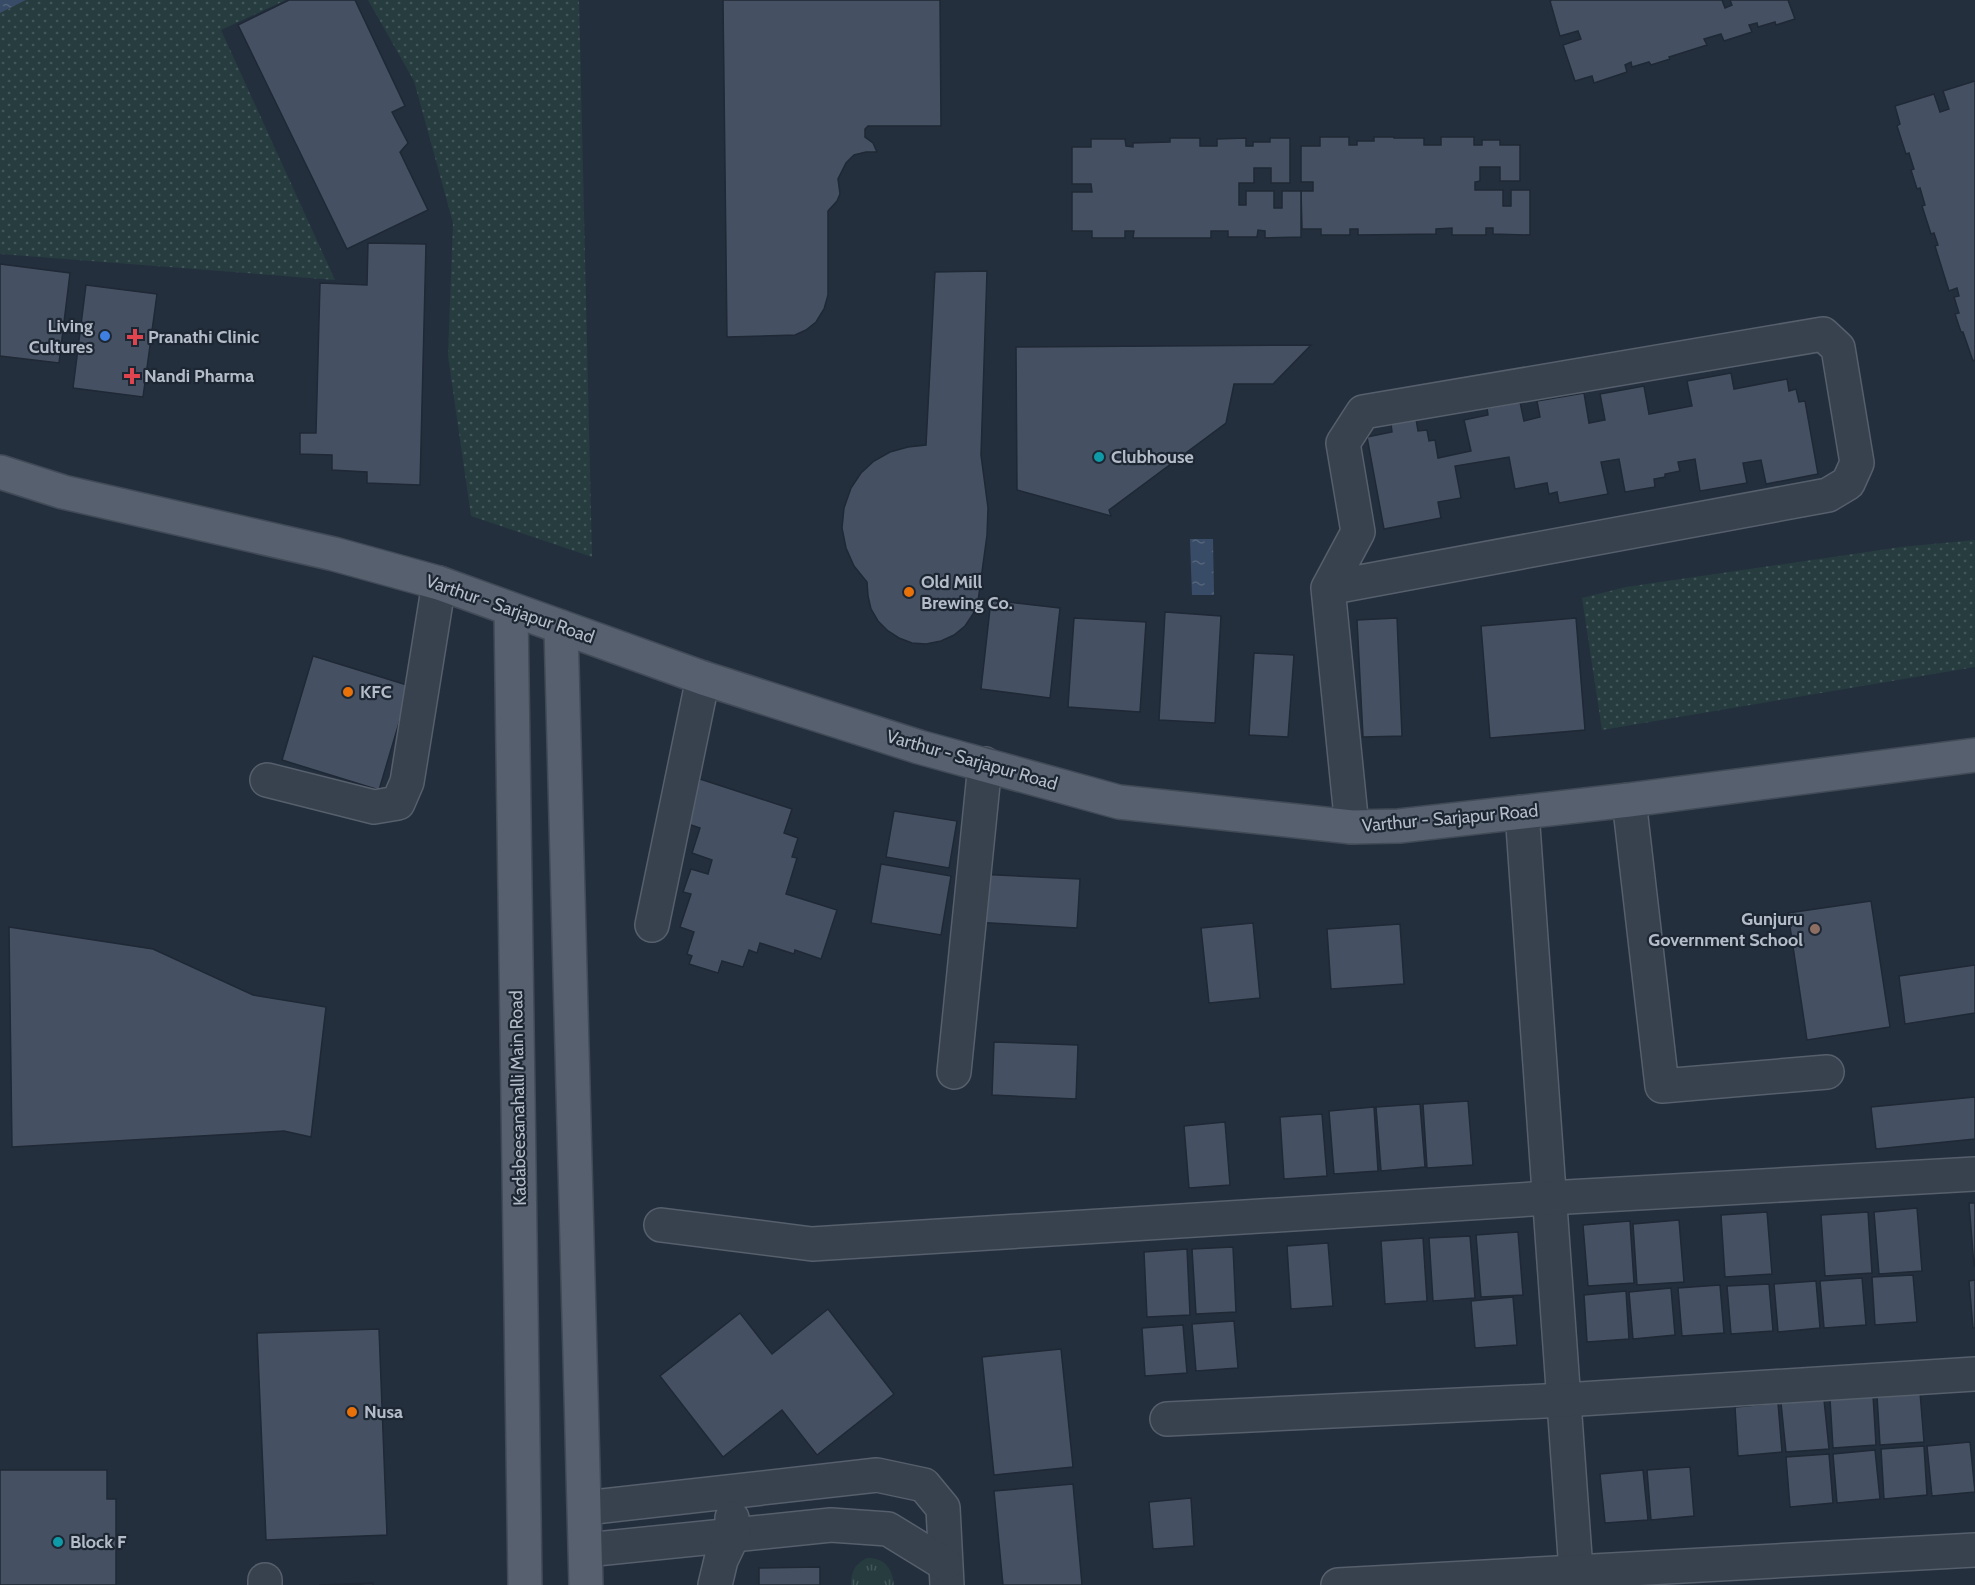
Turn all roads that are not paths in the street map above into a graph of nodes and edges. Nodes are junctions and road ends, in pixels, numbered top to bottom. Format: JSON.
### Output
{"nodes":[{"id":1,"x":0,"y":472,"type":"edge"},
{"id":2,"x":439,"y":583,"type":"junction"},
{"id":3,"x":1328,"y":588,"type":"junction"},
{"id":4,"x":511,"y":610,"type":"junction"},
{"id":5,"x":561,"y":627,"type":"junction"},
{"id":6,"x":703,"y":678,"type":"junction"},
{"id":7,"x":1975,"y":755,"type":"edge"},
{"id":8,"x":985,"y":764,"type":"junction"},
{"id":9,"x":267,"y":780,"type":"dead end"},
{"id":10,"x":1629,"y":800,"type":"junction"},
{"id":11,"x":1522,"y":812,"type":"junction"},
{"id":12,"x":1352,"y":826,"type":"junction"},
{"id":13,"x":652,"y":925,"type":"dead end"},
{"id":14,"x":954,"y":1072,"type":"dead end"},
{"id":15,"x":1827,"y":1072,"type":"dead end"},
{"id":16,"x":1975,"y":1174,"type":"edge"},
{"id":17,"x":1549,"y":1198,"type":"junction"},
{"id":18,"x":661,"y":1225,"type":"dead end"},
{"id":19,"x":1975,"y":1374,"type":"edge"},
{"id":20,"x":1564,"y":1400,"type":"junction"},
{"id":21,"x":1167,"y":1419,"type":"dead end"},
{"id":22,"x":731,"y":1491,"type":"junction"},
{"id":23,"x":585,"y":1508,"type":"junction"},
{"id":24,"x":733,"y":1535,"type":"junction"},
{"id":25,"x":586,"y":1550,"type":"junction"},
{"id":26,"x":1975,"y":1550,"type":"edge"},
{"id":27,"x":946,"y":1575,"type":"edge"},
{"id":28,"x":1576,"y":1578,"type":"edge"},
{"id":29,"x":525,"y":1585,"type":"edge"},
{"id":30,"x":586,"y":1585,"type":"edge"},
{"id":31,"x":715,"y":1585,"type":"edge"},
{"id":32,"x":1338,"y":1585,"type":"edge"}],
"edges":[{"from":1,"to":2,"type":"main road","name":"Varthur - Sarjapur Road"},
{"from":2,"to":4,"type":"main road","name":"Varthur - Sarjapur Road"},
{"from":2,"to":9,"type":"street"},
{"from":3,"to":3,"type":"street"},
{"from":3,"to":12,"type":"street"},
{"from":4,"to":5,"type":"main road","name":"Varthur - Sarjapur Road"},
{"from":4,"to":29,"type":"main road","name":"Kadabeesanahalli Main Road"},
{"from":5,"to":6,"type":"main road","name":"Varthur - Sarjapur Road"},
{"from":5,"to":23,"type":"main road"},
{"from":6,"to":8,"type":"main road","name":"Varthur - Sarjapur Road"},
{"from":6,"to":13,"type":"street"},
{"from":7,"to":10,"type":"main road","name":"Varthur - Sarjapur Road"},
{"from":8,"to":12,"type":"main road","name":"Varthur - Sarjapur Road"},
{"from":8,"to":14,"type":"street"},
{"from":10,"to":11,"type":"main road","name":"Varthur - Sarjapur Road"},
{"from":10,"to":15,"type":"street"},
{"from":11,"to":12,"type":"main road","name":"Varthur - Sarjapur Road"},
{"from":11,"to":17,"type":"street"},
{"from":16,"to":17,"type":"street"},
{"from":17,"to":18,"type":"street"},
{"from":17,"to":20,"type":"street"},
{"from":19,"to":20,"type":"street"},
{"from":20,"to":21,"type":"street"},
{"from":20,"to":28,"type":"street"},
{"from":22,"to":23,"type":"street"},
{"from":22,"to":24,"type":"street"},
{"from":22,"to":27,"type":"street"},
{"from":23,"to":25,"type":"main road"},
{"from":24,"to":25,"type":"street"},
{"from":24,"to":27,"type":"street"},
{"from":24,"to":31,"type":"street"},
{"from":25,"to":30,"type":"main road"},
{"from":26,"to":28,"type":"street"},
{"from":28,"to":32,"type":"street"}]}
